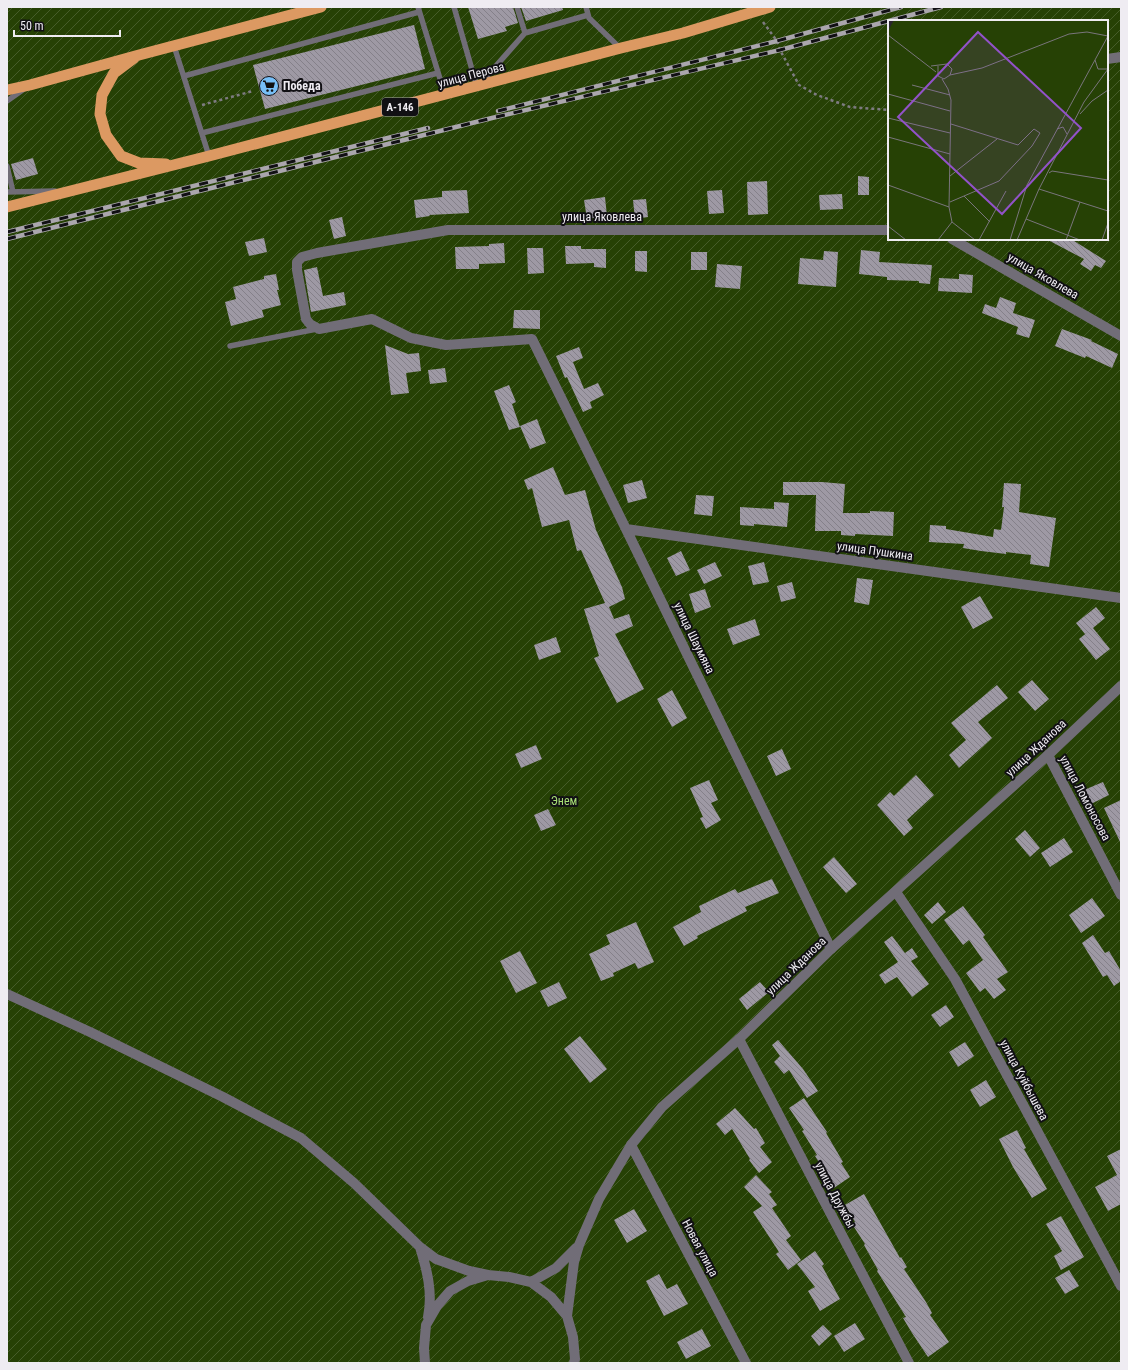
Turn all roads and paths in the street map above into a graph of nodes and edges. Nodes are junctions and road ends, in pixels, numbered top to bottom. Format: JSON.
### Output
{"nodes":[{"id":1,"x":320,"y":7,"type":"edge"},
{"id":2,"x":454,"y":7,"type":"edge"},
{"id":3,"x":517,"y":7,"type":"edge"},
{"id":4,"x":586,"y":7,"type":"edge"},
{"id":5,"x":770,"y":7,"type":"edge"},
{"id":6,"x":418,"y":9,"type":"edge"},
{"id":7,"x":756,"y":12,"type":"junction"},
{"id":8,"x":588,"y":15,"type":"junction"},
{"id":9,"x":524,"y":33,"type":"junction"},
{"id":10,"x":174,"y":46,"type":"junction"},
{"id":11,"x":620,"y":48,"type":"junction"},
{"id":12,"x":139,"y":54,"type":"junction"},
{"id":13,"x":1121,"y":57,"type":"edge"},
{"id":14,"x":1108,"y":59,"type":"edge"},
{"id":15,"x":438,"y":73,"type":"junction"},
{"id":16,"x":184,"y":76,"type":"junction"},
{"id":17,"x":30,"y":85,"type":"junction"},
{"id":18,"x":477,"y":87,"type":"junction"},
{"id":19,"x":7,"y":90,"type":"edge"},
{"id":20,"x":254,"y":91,"type":"dead end"},
{"id":21,"x":445,"y":95,"type":"junction"},
{"id":22,"x":7,"y":101,"type":"edge"},
{"id":23,"x":194,"y":108,"type":"junction"},
{"id":24,"x":888,"y":110,"type":"edge"},
{"id":25,"x":202,"y":133,"type":"junction"},
{"id":26,"x":209,"y":156,"type":"junction"},
{"id":27,"x":179,"y":164,"type":"junction"},
{"id":28,"x":7,"y":166,"type":"edge"},
{"id":29,"x":78,"y":190,"type":"junction"},
{"id":30,"x":10,"y":192,"type":"edge"},
{"id":31,"x":7,"y":207,"type":"edge"},
{"id":32,"x":888,"y":230,"type":"edge"},
{"id":33,"x":954,"y":240,"type":"edge"},
{"id":34,"x":319,"y":329,"type":"junction"},
{"id":35,"x":1121,"y":336,"type":"edge"},
{"id":36,"x":230,"y":346,"type":"dead end"},
{"id":37,"x":626,"y":529,"type":"junction"},
{"id":38,"x":1121,"y":598,"type":"edge"},
{"id":39,"x":1121,"y":686,"type":"edge"},
{"id":40,"x":1048,"y":756,"type":"junction"},
{"id":41,"x":896,"y":892,"type":"junction"},
{"id":42,"x":1121,"y":895,"type":"edge"},
{"id":43,"x":831,"y":949,"type":"junction"},
{"id":44,"x":7,"y":994,"type":"edge"},
{"id":45,"x":739,"y":1039,"type":"junction"},
{"id":46,"x":631,"y":1145,"type":"junction"},
{"id":47,"x":579,"y":1246,"type":"junction"},
{"id":48,"x":420,"y":1247,"type":"junction"},
{"id":49,"x":488,"y":1275,"type":"junction"},
{"id":50,"x":531,"y":1282,"type":"junction"},
{"id":51,"x":1121,"y":1286,"type":"edge"},
{"id":52,"x":567,"y":1316,"type":"junction"},
{"id":53,"x":426,"y":1325,"type":"junction"},
{"id":54,"x":426,"y":1363,"type":"edge"},
{"id":55,"x":574,"y":1363,"type":"edge"},
{"id":56,"x":746,"y":1363,"type":"edge"},
{"id":57,"x":909,"y":1363,"type":"edge"}],
"edges":[{"from":1,"to":10,"type":"highway","number":"А-146"},
{"from":2,"to":18,"type":"lane"},
{"from":3,"to":9,"type":"lane"},
{"from":4,"to":8,"type":"lane"},
{"from":5,"to":7,"type":"highway","name":"улица Перова","number":"А-146"},
{"from":6,"to":15,"type":"lane"},
{"from":6,"to":16,"type":"lane"},
{"from":7,"to":11,"type":"highway","name":"улица Перова","number":"А-146"},
{"from":7,"to":24,"type":"path"},
{"from":8,"to":9,"type":"lane"},
{"from":8,"to":11,"type":"lane"},
{"from":9,"to":18,"type":"lane"},
{"from":10,"to":12,"type":"highway","number":"А-146"},
{"from":10,"to":16,"type":"lane"},
{"from":11,"to":18,"type":"highway","name":"улица Перова","number":"А-146"},
{"from":12,"to":17,"type":"highway","number":"А-146"},
{"from":12,"to":27,"type":"highway","number":"А-146"},
{"from":13,"to":14,"type":"street"},
{"from":15,"to":21,"type":"lane"},
{"from":15,"to":25,"type":"lane"},
{"from":16,"to":23,"type":"lane"},
{"from":17,"to":19,"type":"highway","number":"А-146"},
{"from":17,"to":22,"type":"lane"},
{"from":18,"to":21,"type":"highway","name":"улица Перова","number":"А-146"},
{"from":20,"to":23,"type":"path"},
{"from":21,"to":26,"type":"highway","name":"улица Перова","number":"А-146"},
{"from":23,"to":25,"type":"lane"},
{"from":25,"to":26,"type":"lane"},
{"from":26,"to":27,"type":"highway","name":"улица Перова","number":"А-146"},
{"from":27,"to":29,"type":"highway","number":"А-146"},
{"from":28,"to":30,"type":"lane"},
{"from":29,"to":30,"type":"lane"},
{"from":29,"to":31,"type":"highway","number":"А-146"},
{"from":32,"to":34,"type":"street","name":"улица Яковлева"},
{"from":33,"to":35,"type":"street","name":"улица Яковлева"},
{"from":34,"to":36,"type":"lane"},
{"from":34,"to":37,"type":"street","name":"улица Шаумяна"},
{"from":37,"to":38,"type":"street","name":"улица Пушкина"},
{"from":37,"to":43,"type":"street","name":"улица Шаумяна"},
{"from":39,"to":40,"type":"street","name":"улица Жданова"},
{"from":40,"to":41,"type":"street","name":"улица Жданова"},
{"from":40,"to":42,"type":"street","name":"улица Ломоносова"},
{"from":41,"to":43,"type":"street","name":"улица Жданова"},
{"from":41,"to":51,"type":"street","name":"улица Куйбышева"},
{"from":43,"to":45,"type":"street","name":"улица Жданова"},
{"from":44,"to":48,"type":"street"},
{"from":45,"to":46,"type":"street","name":"улица Жданова"},
{"from":45,"to":57,"type":"street","name":"улица Дружбы"},
{"from":46,"to":47,"type":"street","name":"улица Жданова"},
{"from":46,"to":56,"type":"street","name":"Новая улица"},
{"from":47,"to":50,"type":"street"},
{"from":47,"to":52,"type":"street","name":"улица Жданова"},
{"from":48,"to":49,"type":"street"},
{"from":48,"to":53,"type":"street"},
{"from":49,"to":50,"type":"street","name":"улица Жданова"},
{"from":49,"to":53,"type":"street","name":"улица Жданова"},
{"from":50,"to":52,"type":"street","name":"улица Жданова"},
{"from":52,"to":55,"type":"street","name":"улица Жданова"},
{"from":53,"to":54,"type":"street","name":"улица Жданова"}]}
